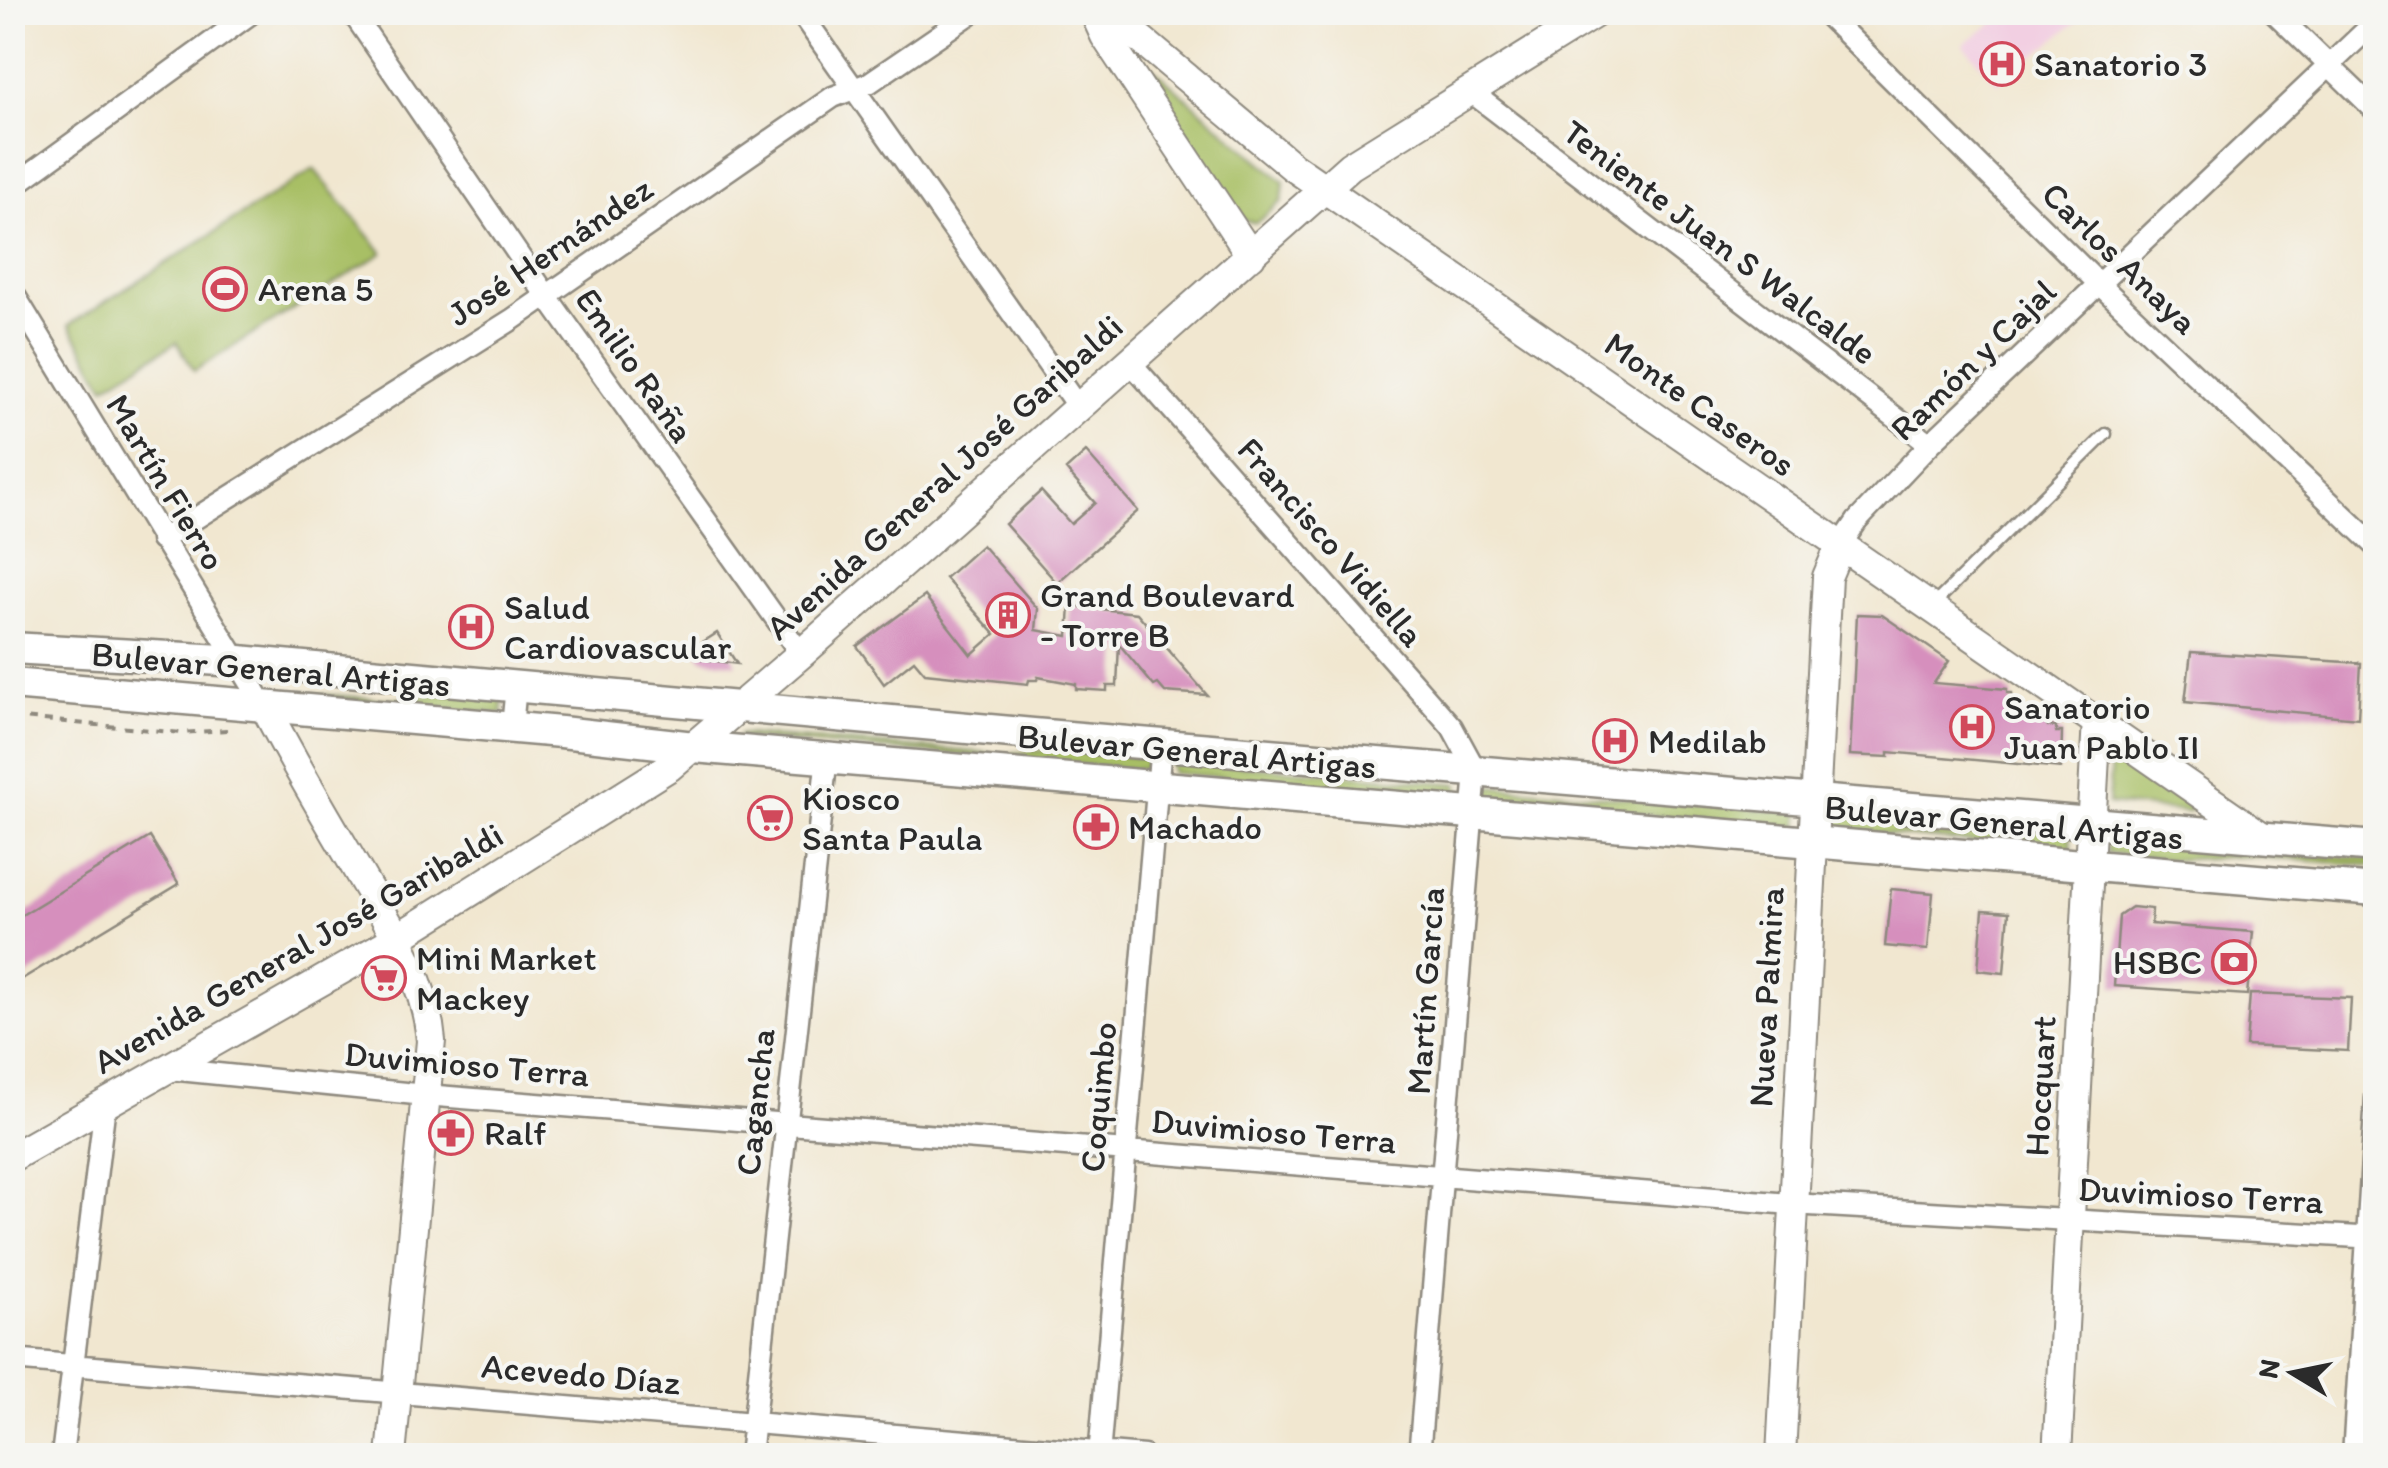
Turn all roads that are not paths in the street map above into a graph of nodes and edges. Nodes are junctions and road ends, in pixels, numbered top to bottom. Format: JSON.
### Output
{"nodes":[{"id":1,"x":253,"y":12,"type":"edge"},
{"id":2,"x":352,"y":12,"type":"edge"},
{"id":3,"x":800,"y":12,"type":"edge"},
{"id":4,"x":973,"y":12,"type":"edge"},
{"id":5,"x":1094,"y":12,"type":"edge"},
{"id":6,"x":1108,"y":12,"type":"edge"},
{"id":7,"x":1597,"y":12,"type":"edge"},
{"id":8,"x":1824,"y":12,"type":"edge"},
{"id":9,"x":2274,"y":12,"type":"edge"},
{"id":10,"x":2376,"y":21,"type":"edge"},
{"id":11,"x":2330,"y":66,"type":"junction"},
{"id":12,"x":854,"y":89,"type":"junction"},
{"id":13,"x":1471,"y":92,"type":"junction"},
{"id":14,"x":2376,"y":111,"type":"edge"},
{"id":15,"x":12,"y":187,"type":"edge"},
{"id":16,"x":1325,"y":189,"type":"junction"},
{"id":17,"x":1250,"y":256,"type":"junction"},
{"id":18,"x":2099,"y":284,"type":"junction"},
{"id":19,"x":12,"y":291,"type":"edge"},
{"id":20,"x":546,"y":296,"type":"junction"},
{"id":21,"x":1130,"y":362,"type":"junction"},
{"id":22,"x":1078,"y":406,"type":"junction"},
{"id":23,"x":2106,"y":434,"type":"dead end"},
{"id":24,"x":1930,"y":444,"type":"junction"},
{"id":25,"x":161,"y":540,"type":"junction"},
{"id":26,"x":1840,"y":546,"type":"junction"},
{"id":27,"x":2376,"y":546,"type":"edge"},
{"id":28,"x":1930,"y":608,"type":"junction"},
{"id":29,"x":12,"y":648,"type":"edge"},
{"id":30,"x":801,"y":654,"type":"junction"},
{"id":31,"x":239,"y":660,"type":"junction"},
{"id":32,"x":432,"y":677,"type":"junction"},
{"id":33,"x":12,"y":684,"type":"edge"},
{"id":34,"x":516,"y":686,"type":"junction"},
{"id":35,"x":265,"y":707,"type":"junction"},
{"id":36,"x":740,"y":708,"type":"junction"},
{"id":37,"x":2097,"y":720,"type":"junction"},
{"id":38,"x":512,"y":727,"type":"junction"},
{"id":39,"x":561,"y":732,"type":"junction"},
{"id":40,"x":1033,"y":734,"type":"junction"},
{"id":41,"x":1161,"y":745,"type":"junction"},
{"id":42,"x":694,"y":747,"type":"junction"},
{"id":43,"x":827,"y":756,"type":"junction"},
{"id":44,"x":1476,"y":770,"type":"junction"},
{"id":45,"x":1157,"y":785,"type":"junction"},
{"id":46,"x":1815,"y":798,"type":"junction"},
{"id":47,"x":1472,"y":814,"type":"junction"},
{"id":48,"x":2091,"y":822,"type":"junction"},
{"id":49,"x":2263,"y":837,"type":"junction"},
{"id":50,"x":1812,"y":842,"type":"junction"},
{"id":51,"x":2376,"y":846,"type":"edge"},
{"id":52,"x":2088,"y":866,"type":"junction"},
{"id":53,"x":2376,"y":871,"type":"edge"},
{"id":54,"x":2226,"y":879,"type":"junction"},
{"id":55,"x":2376,"y":890,"type":"edge"},
{"id":56,"x":397,"y":938,"type":"junction"},
{"id":57,"x":169,"y":1069,"type":"junction"},
{"id":58,"x":426,"y":1095,"type":"junction"},
{"id":59,"x":2376,"y":1097,"type":"edge"},
{"id":60,"x":105,"y":1104,"type":"junction"},
{"id":61,"x":785,"y":1123,"type":"junction"},
{"id":62,"x":1126,"y":1152,"type":"junction"},
{"id":63,"x":12,"y":1156,"type":"edge"},
{"id":64,"x":1444,"y":1177,"type":"junction"},
{"id":65,"x":1792,"y":1204,"type":"junction"},
{"id":66,"x":2071,"y":1220,"type":"junction"},
{"id":67,"x":2371,"y":1237,"type":"edge"},
{"id":68,"x":12,"y":1360,"type":"edge"},
{"id":69,"x":72,"y":1366,"type":"junction"},
{"id":70,"x":398,"y":1390,"type":"junction"},
{"id":71,"x":753,"y":1422,"type":"junction"},
{"id":72,"x":1100,"y":1454,"type":"edge"},
{"id":73,"x":62,"y":1456,"type":"edge"},
{"id":74,"x":391,"y":1456,"type":"edge"},
{"id":75,"x":750,"y":1456,"type":"edge"},
{"id":76,"x":1144,"y":1456,"type":"edge"},
{"id":77,"x":1419,"y":1456,"type":"edge"},
{"id":78,"x":1781,"y":1456,"type":"edge"},
{"id":79,"x":2057,"y":1456,"type":"edge"},
{"id":80,"x":2353,"y":1456,"type":"edge"}],
"edges":[{"from":1,"to":15,"type":"street"},
{"from":2,"to":20,"type":"street","name":"Emilio Raña"},
{"from":3,"to":12,"type":"street"},
{"from":4,"to":12,"type":"street","name":"José Hernández"},
{"from":5,"to":17,"type":"street"},
{"from":6,"to":16,"type":"street","name":"Monte Caseros"},
{"from":7,"to":13,"type":"street","name":"Avenida General José Garibaldi"},
{"from":8,"to":18,"type":"street","name":"Carlos Anaya"},
{"from":9,"to":11,"type":"street"},
{"from":10,"to":11,"type":"street","name":"Ramón y Cajal"},
{"from":11,"to":14,"type":"street"},
{"from":11,"to":18,"type":"street","name":"Ramón y Cajal"},
{"from":12,"to":20,"type":"street","name":"José Hernández"},
{"from":12,"to":22,"type":"street"},
{"from":13,"to":16,"type":"street","name":"Avenida General José Garibaldi"},
{"from":13,"to":24,"type":"street","name":"Teniente Juan S Walcalde"},
{"from":16,"to":17,"type":"street","name":"Avenida General José Garibaldi"},
{"from":16,"to":26,"type":"street","name":"Monte Caseros"},
{"from":17,"to":21,"type":"street","name":"Avenida General José Garibaldi"},
{"from":18,"to":24,"type":"street","name":"Ramón y Cajal"},
{"from":18,"to":27,"type":"street","name":"Carlos Anaya"},
{"from":19,"to":25,"type":"street","name":"Martín Fierro"},
{"from":20,"to":25,"type":"street","name":"José Hernández"},
{"from":20,"to":30,"type":"street","name":"Emilio Raña"},
{"from":21,"to":22,"type":"street","name":"Avenida General José Garibaldi"},
{"from":21,"to":44,"type":"street","name":"Francisco Vidiella"},
{"from":22,"to":30,"type":"street","name":"Avenida General José Garibaldi"},
{"from":23,"to":28,"type":"lane"},
{"from":24,"to":26,"type":"street","name":"Ramón y Cajal"},
{"from":25,"to":31,"type":"street","name":"Martín Fierro"},
{"from":26,"to":28,"type":"street","name":"Monte Caseros"},
{"from":26,"to":46,"type":"street","name":"Nueva Palmira"},
{"from":28,"to":37,"type":"street","name":"Monte Caseros"},
{"from":29,"to":31,"type":"main road","name":"Bulevar General Artigas"},
{"from":30,"to":36,"type":"street","name":"Avenida General José Garibaldi"},
{"from":31,"to":32,"type":"main road","name":"Bulevar General Artigas"},
{"from":31,"to":35,"type":"street","name":"Martín Fierro"},
{"from":32,"to":34,"type":"main road","name":"Bulevar General Artigas"},
{"from":32,"to":35,"type":"main road"},
{"from":33,"to":35,"type":"main road","name":"Bulevar General Artigas"},
{"from":34,"to":36,"type":"main road","name":"Bulevar General Artigas"},
{"from":34,"to":38,"type":"street"},
{"from":35,"to":38,"type":"main road","name":"Bulevar General Artigas"},
{"from":35,"to":56,"type":"street"},
{"from":36,"to":39,"type":"main road"},
{"from":36,"to":40,"type":"main road","name":"Bulevar General Artigas"},
{"from":36,"to":42,"type":"street","name":"Avenida General José Garibaldi"},
{"from":37,"to":48,"type":"street","name":"Hocquart"},
{"from":37,"to":49,"type":"street","name":"Monte Caseros"},
{"from":38,"to":39,"type":"main road","name":"Bulevar General Artigas"},
{"from":39,"to":42,"type":"main road","name":"Bulevar General Artigas"},
{"from":40,"to":41,"type":"main road","name":"Bulevar General Artigas"},
{"from":40,"to":42,"type":"main road"},
{"from":41,"to":44,"type":"main road","name":"Bulevar General Artigas"},
{"from":41,"to":45,"type":"street","name":"Coquimbo"},
{"from":42,"to":43,"type":"main road","name":"Bulevar General Artigas"},
{"from":42,"to":56,"type":"street","name":"Avenida General José Garibaldi"},
{"from":43,"to":45,"type":"main road","name":"Bulevar General Artigas"},
{"from":43,"to":61,"type":"street","name":"Cagancha"},
{"from":44,"to":46,"type":"main road","name":"Bulevar General Artigas"},
{"from":44,"to":47,"type":"street","name":"Martín García"},
{"from":45,"to":47,"type":"main road","name":"Bulevar General Artigas"},
{"from":45,"to":62,"type":"street","name":"Coquimbo"},
{"from":46,"to":48,"type":"main road","name":"Bulevar General Artigas"},
{"from":46,"to":50,"type":"street","name":"Nueva Palmira"},
{"from":47,"to":50,"type":"main road","name":"Bulevar General Artigas"},
{"from":47,"to":64,"type":"street","name":"Martín García"},
{"from":48,"to":49,"type":"main road","name":"Bulevar General Artigas"},
{"from":48,"to":52,"type":"street","name":"Hocquart"},
{"from":49,"to":51,"type":"main road","name":"Bulevar General Artigas"},
{"from":50,"to":52,"type":"main road","name":"Bulevar General Artigas"},
{"from":50,"to":65,"type":"street","name":"Nueva Palmira"},
{"from":52,"to":54,"type":"main road","name":"Bulevar General Artigas"},
{"from":52,"to":66,"type":"street","name":"Hocquart"},
{"from":53,"to":54,"type":"main road"},
{"from":54,"to":55,"type":"main road","name":"Bulevar General Artigas"},
{"from":56,"to":57,"type":"street","name":"Avenida General José Garibaldi"},
{"from":56,"to":58,"type":"street"},
{"from":57,"to":58,"type":"street","name":"Duvimioso Terra"},
{"from":57,"to":60,"type":"street","name":"Avenida General José Garibaldi"},
{"from":58,"to":61,"type":"street","name":"Duvimioso Terra"},
{"from":58,"to":70,"type":"street"},
{"from":59,"to":67,"type":"street"},
{"from":60,"to":63,"type":"street","name":"Avenida General José Garibaldi"},
{"from":60,"to":69,"type":"street"},
{"from":61,"to":62,"type":"street","name":"Duvimioso Terra"},
{"from":61,"to":71,"type":"street","name":"Cagancha"},
{"from":62,"to":64,"type":"street","name":"Duvimioso Terra"},
{"from":62,"to":72,"type":"street","name":"Coquimbo"},
{"from":64,"to":65,"type":"street","name":"Duvimioso Terra"},
{"from":64,"to":77,"type":"street","name":"Martín García"},
{"from":65,"to":66,"type":"street","name":"Duvimioso Terra"},
{"from":65,"to":78,"type":"street","name":"Nueva Palmira"},
{"from":66,"to":67,"type":"street","name":"Duvimioso Terra"},
{"from":66,"to":79,"type":"street","name":"Hocquart"},
{"from":67,"to":80,"type":"street"},
{"from":68,"to":69,"type":"street","name":"Acevedo Díaz"},
{"from":69,"to":70,"type":"street","name":"Acevedo Díaz"},
{"from":69,"to":73,"type":"street"},
{"from":70,"to":71,"type":"street","name":"Acevedo Díaz"},
{"from":70,"to":74,"type":"street"},
{"from":71,"to":72,"type":"street","name":"Acevedo Díaz"},
{"from":71,"to":75,"type":"street","name":"Cagancha"},
{"from":72,"to":76,"type":"street","name":"Acevedo Díaz"}]}
